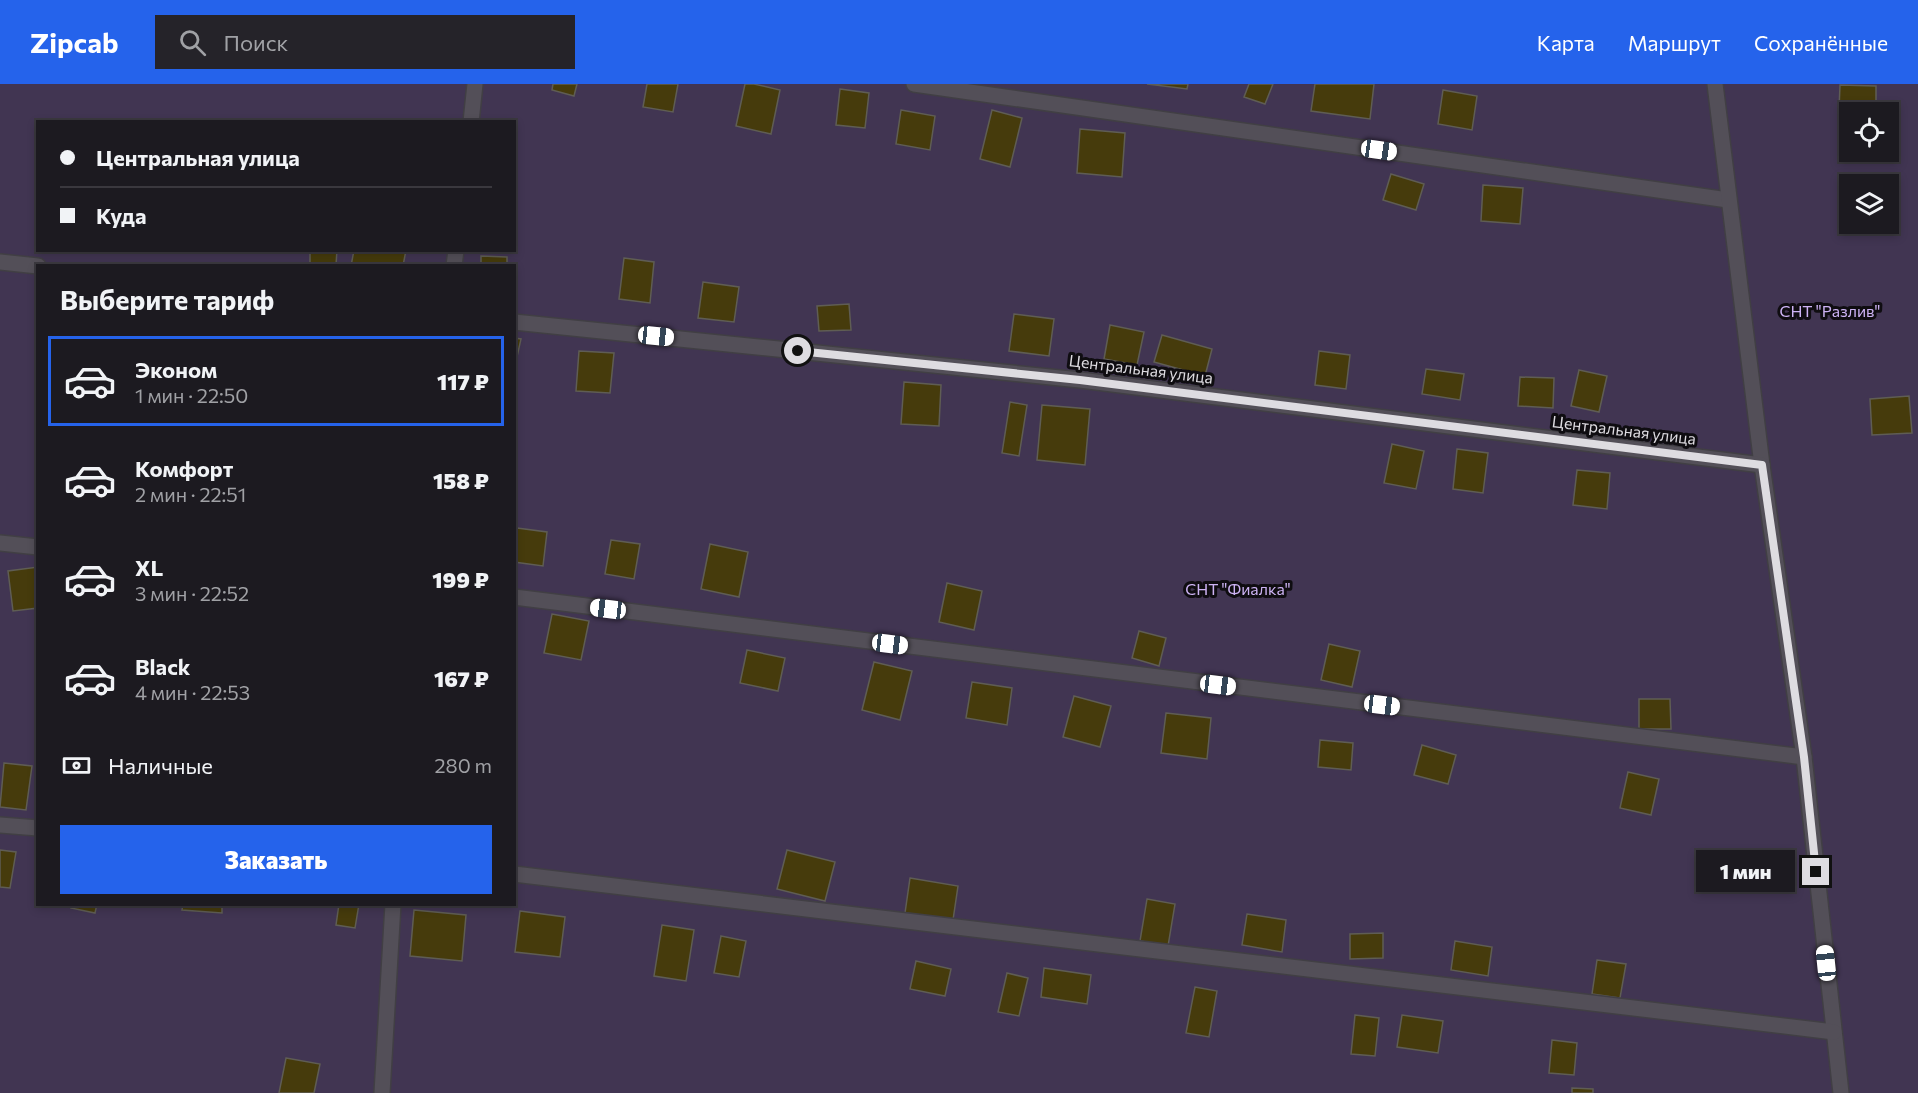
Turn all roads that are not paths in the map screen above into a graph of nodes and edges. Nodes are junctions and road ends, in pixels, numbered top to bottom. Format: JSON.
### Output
{"nodes":[{"id":1,"x":475,"y":84,"type":"edge"},
{"id":2,"x":914,"y":84,"type":"edge"},
{"id":3,"x":1715,"y":84,"type":"edge"},
{"id":4,"x":471,"y":120,"type":"edge"},
{"id":5,"x":1728,"y":200,"type":"junction"},
{"id":6,"x":0,"y":262,"type":"edge"},
{"id":7,"x":36,"y":266,"type":"edge"},
{"id":8,"x":516,"y":321,"type":"edge"},
{"id":9,"x":1762,"y":465,"type":"junction"},
{"id":10,"x":0,"y":543,"type":"edge"},
{"id":11,"x":36,"y":547,"type":"edge"},
{"id":12,"x":516,"y":597,"type":"edge"},
{"id":13,"x":1804,"y":757,"type":"junction"},
{"id":14,"x":0,"y":825,"type":"edge"},
{"id":15,"x":36,"y":828,"type":"edge"},
{"id":16,"x":516,"y":874,"type":"edge"},
{"id":17,"x":393,"y":906,"type":"edge"},
{"id":18,"x":1834,"y":1032,"type":"junction"},
{"id":19,"x":382,"y":1093,"type":"edge"},
{"id":20,"x":1841,"y":1093,"type":"edge"}],
"edges":[{"from":1,"to":4,"type":"street"},
{"from":2,"to":5,"type":"street"},
{"from":3,"to":5,"type":"street"},
{"from":5,"to":9,"type":"street"},
{"from":6,"to":7,"type":"street"},
{"from":8,"to":9,"type":"street","name":"Центральная улица"},
{"from":9,"to":13,"type":"street"},
{"from":10,"to":11,"type":"street"},
{"from":12,"to":13,"type":"street"},
{"from":13,"to":18,"type":"street"},
{"from":14,"to":15,"type":"street"},
{"from":16,"to":18,"type":"street"},
{"from":17,"to":19,"type":"street"},
{"from":18,"to":20,"type":"street"}]}
